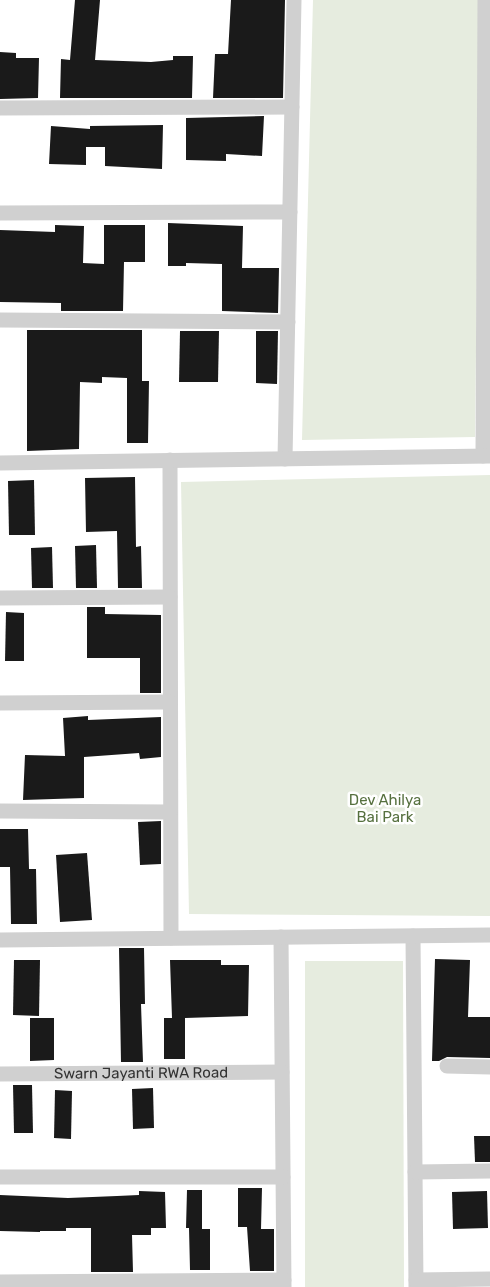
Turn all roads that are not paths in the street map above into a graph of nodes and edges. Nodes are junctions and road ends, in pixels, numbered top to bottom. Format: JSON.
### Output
{"nodes":[{"id":1,"x":294,"y":0,"type":"edge"},
{"id":2,"x":485,"y":0,"type":"edge"},
{"id":3,"x":292,"y":107,"type":"junction"},
{"id":4,"x":0,"y":108,"type":"edge"},
{"id":5,"x":487,"y":108,"type":"edge"},
{"id":6,"x":290,"y":212,"type":"junction"},
{"id":7,"x":0,"y":213,"type":"edge"},
{"id":8,"x":487,"y":213,"type":"edge"},
{"id":9,"x":487,"y":318,"type":"edge"},
{"id":10,"x":0,"y":320,"type":"edge"},
{"id":11,"x":288,"y":322,"type":"junction"},
{"id":12,"x":486,"y":456,"type":"edge"},
{"id":13,"x":285,"y":459,"type":"junction"},
{"id":14,"x":170,"y":460,"type":"junction"},
{"id":15,"x":0,"y":463,"type":"edge"},
{"id":16,"x":170,"y":597,"type":"junction"},
{"id":17,"x":0,"y":598,"type":"edge"},
{"id":18,"x":170,"y":702,"type":"junction"},
{"id":19,"x":0,"y":703,"type":"edge"},
{"id":20,"x":0,"y":811,"type":"edge"},
{"id":21,"x":170,"y":812,"type":"junction"},
{"id":22,"x":490,"y":935,"type":"edge"},
{"id":23,"x":413,"y":936,"type":"junction"},
{"id":24,"x":281,"y":937,"type":"junction"},
{"id":25,"x":170,"y":938,"type":"junction"},
{"id":26,"x":0,"y":940,"type":"edge"},
{"id":27,"x":447,"y":1066,"type":"dead end"},
{"id":28,"x":490,"y":1066,"type":"edge"},
{"id":29,"x":282,"y":1072,"type":"junction"},
{"id":30,"x":0,"y":1074,"type":"edge"},
{"id":31,"x":490,"y":1171,"type":"edge"},
{"id":32,"x":416,"y":1172,"type":"junction"},
{"id":33,"x":0,"y":1177,"type":"edge"},
{"id":34,"x":283,"y":1178,"type":"junction"},
{"id":35,"x":490,"y":1279,"type":"edge"},
{"id":36,"x":0,"y":1282,"type":"edge"},
{"id":37,"x":416,"y":1283,"type":"edge"},
{"id":38,"x":284,"y":1284,"type":"edge"}],
"edges":[{"from":1,"to":3,"type":"street"},
{"from":2,"to":5,"type":"street"},
{"from":3,"to":4,"type":"street"},
{"from":3,"to":6,"type":"street"},
{"from":5,"to":8,"type":"street"},
{"from":6,"to":7,"type":"street"},
{"from":6,"to":11,"type":"street"},
{"from":8,"to":9,"type":"street"},
{"from":9,"to":12,"type":"street"},
{"from":10,"to":11,"type":"street"},
{"from":11,"to":13,"type":"street"},
{"from":12,"to":13,"type":"street"},
{"from":13,"to":14,"type":"street"},
{"from":14,"to":15,"type":"street"},
{"from":14,"to":16,"type":"street"},
{"from":16,"to":17,"type":"street"},
{"from":16,"to":18,"type":"street"},
{"from":18,"to":19,"type":"street"},
{"from":18,"to":21,"type":"street"},
{"from":20,"to":21,"type":"street"},
{"from":21,"to":25,"type":"street"},
{"from":22,"to":23,"type":"street"},
{"from":23,"to":24,"type":"street"},
{"from":23,"to":32,"type":"street"},
{"from":24,"to":25,"type":"street"},
{"from":24,"to":29,"type":"street"},
{"from":25,"to":26,"type":"street"},
{"from":27,"to":28,"type":"street"},
{"from":29,"to":30,"type":"street","name":"Swarn Jayanti RWA Road"},
{"from":29,"to":34,"type":"street"},
{"from":31,"to":32,"type":"street"},
{"from":32,"to":37,"type":"street"},
{"from":33,"to":34,"type":"street"},
{"from":34,"to":38,"type":"street"},
{"from":35,"to":37,"type":"street"},
{"from":36,"to":38,"type":"street"}]}
